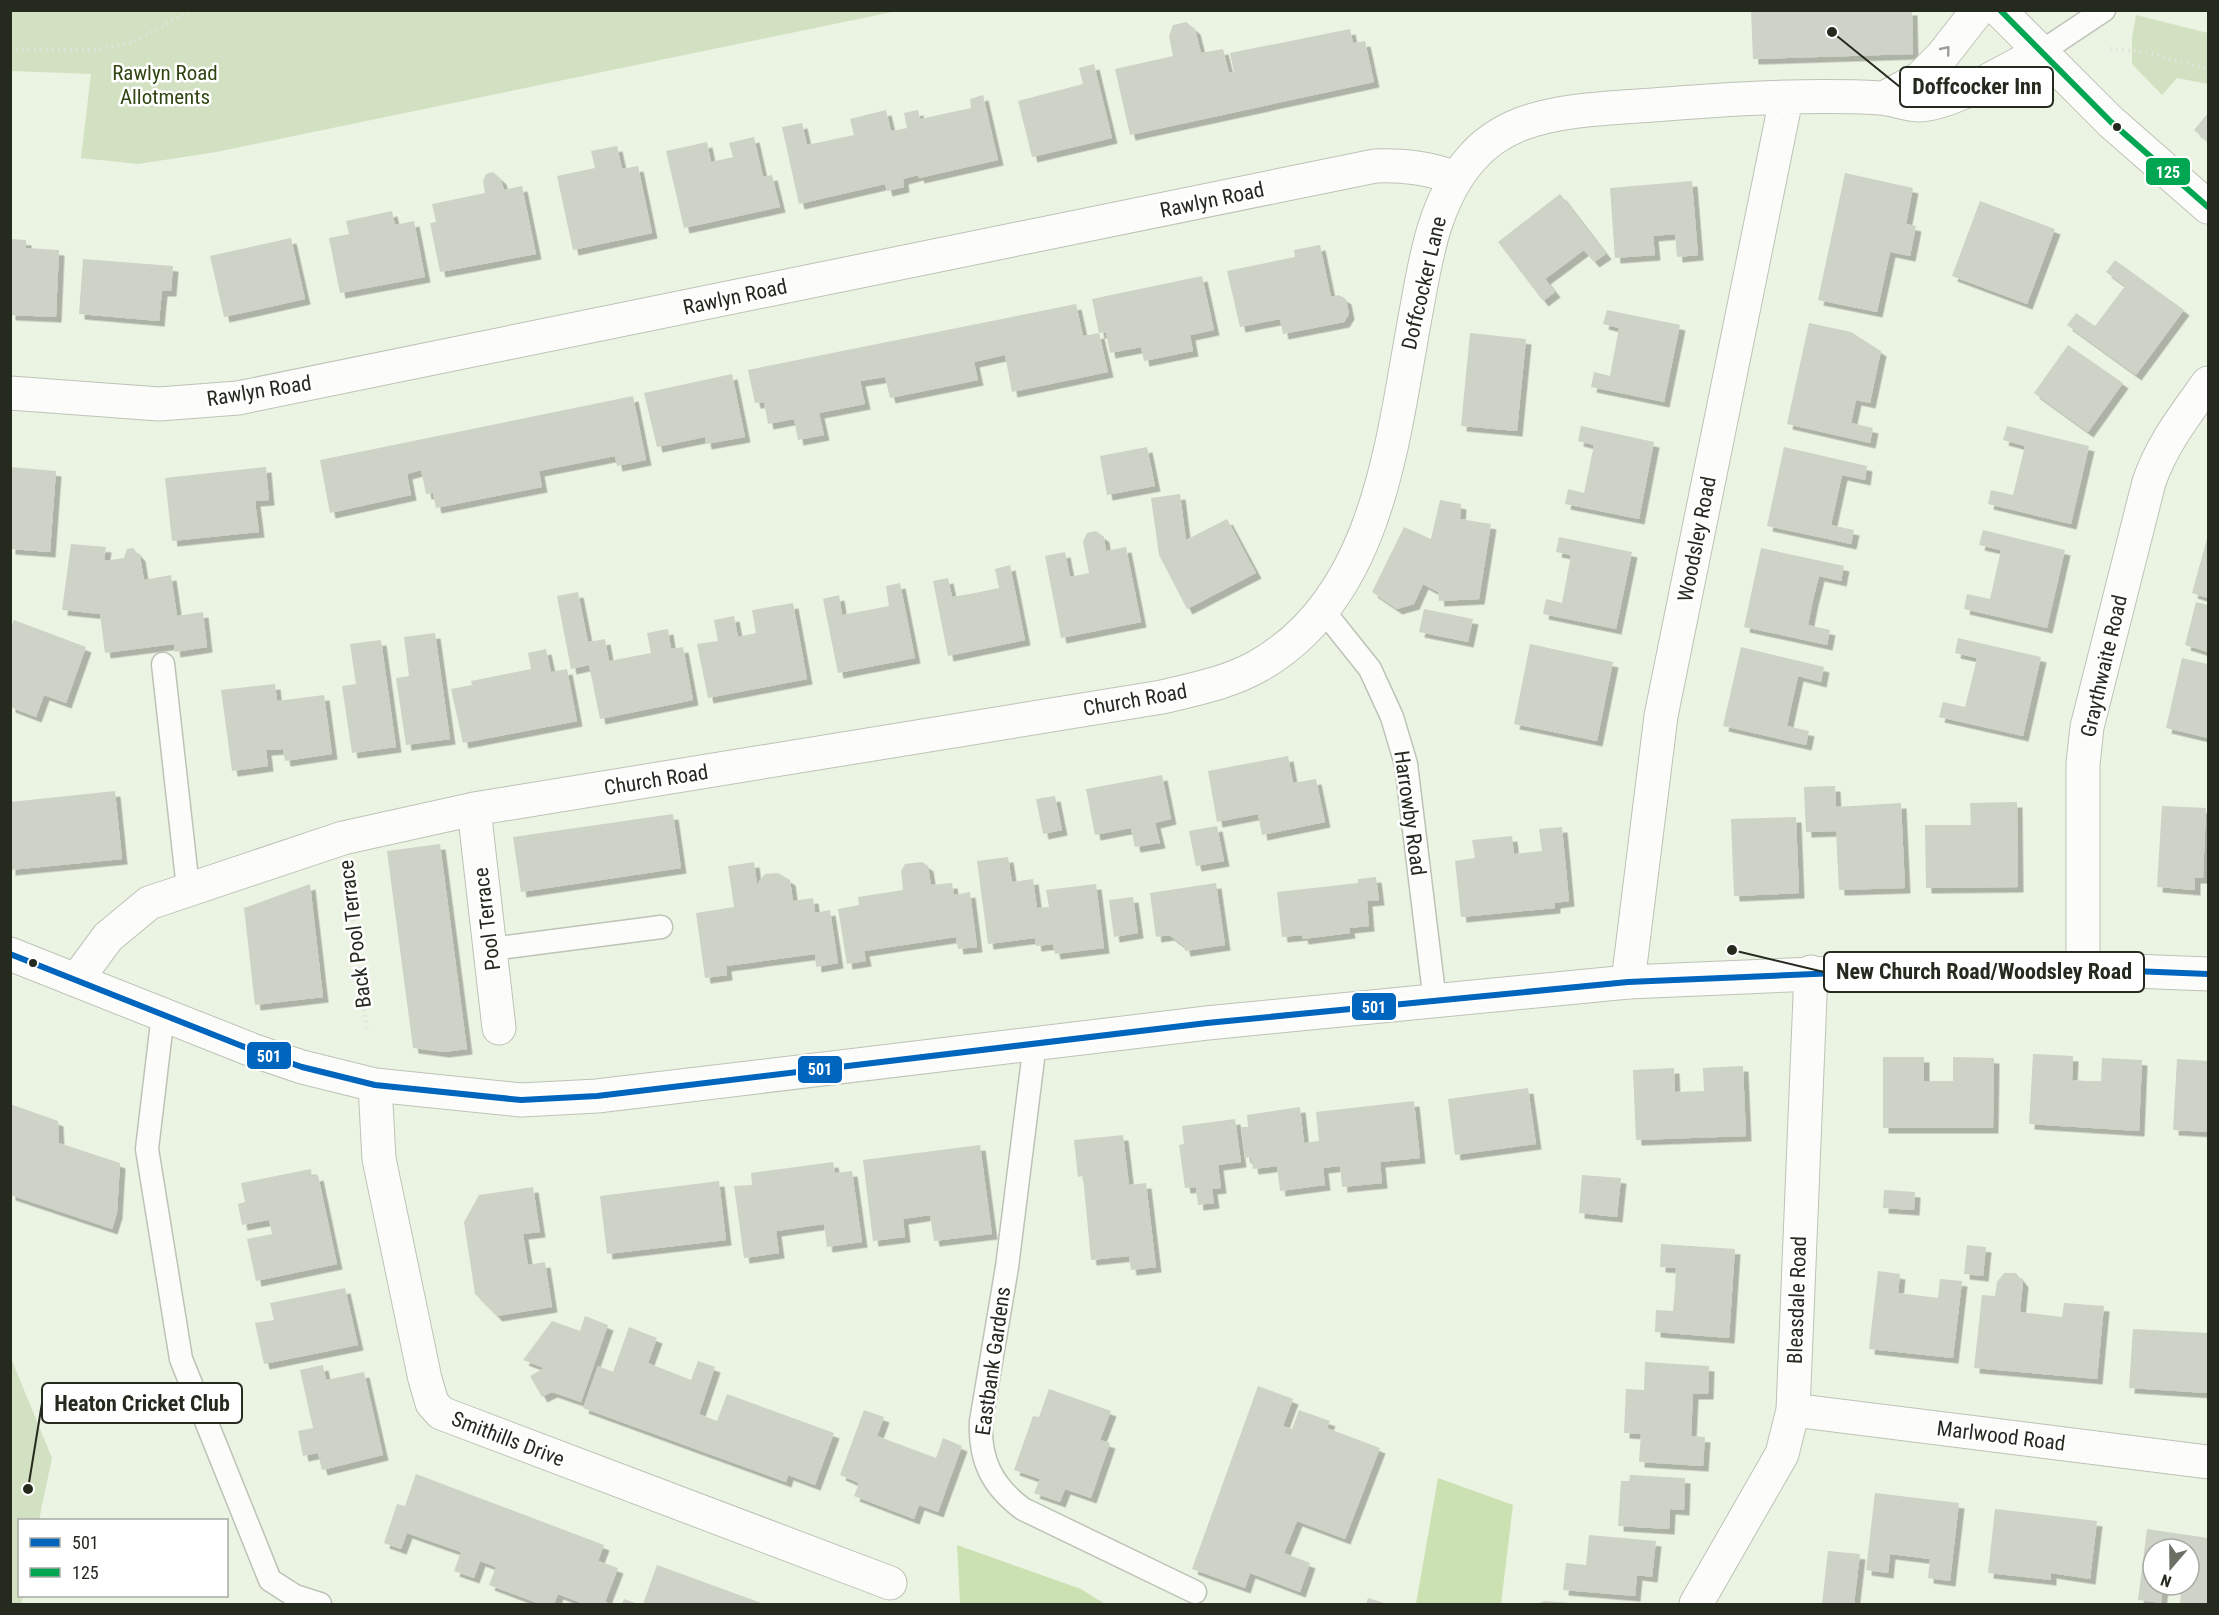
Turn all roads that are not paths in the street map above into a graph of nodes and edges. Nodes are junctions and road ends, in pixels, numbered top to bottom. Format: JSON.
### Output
{"nodes":[{"id":1,"x":1978,"y":10,"type":"edge"},
{"id":2,"x":1999,"y":10,"type":"edge"},
{"id":3,"x":2104,"y":10,"type":"edge"},
{"id":4,"x":2041,"y":52,"type":"junction"},
{"id":5,"x":1884,"y":98,"type":"junction"},
{"id":6,"x":1785,"y":99,"type":"junction"},
{"id":7,"x":1456,"y":178,"type":"junction"},
{"id":8,"x":2208,"y":207,"type":"edge"},
{"id":9,"x":2208,"y":383,"type":"edge"},
{"id":10,"x":10,"y":393,"type":"edge"},
{"id":11,"x":1322,"y":609,"type":"junction"},
{"id":12,"x":163,"y":664,"type":"dead end"},
{"id":13,"x":474,"y":809,"type":"junction"},
{"id":14,"x":188,"y":888,"type":"junction"},
{"id":15,"x":661,"y":927,"type":"dead end"},
{"id":16,"x":491,"y":949,"type":"junction"},
{"id":17,"x":10,"y":954,"type":"edge"},
{"id":18,"x":2083,"y":969,"type":"junction"},
{"id":19,"x":1811,"y":972,"type":"junction"},
{"id":20,"x":2208,"y":974,"type":"edge"},
{"id":21,"x":77,"y":979,"type":"junction"},
{"id":22,"x":1628,"y":982,"type":"junction"},
{"id":23,"x":1435,"y":1002,"type":"junction"},
{"id":24,"x":162,"y":1014,"type":"junction"},
{"id":25,"x":499,"y":1028,"type":"dead end"},
{"id":26,"x":1035,"y":1043,"type":"junction"},
{"id":27,"x":375,"y":1085,"type":"junction"},
{"id":28,"x":1792,"y":1410,"type":"junction"},
{"id":29,"x":2208,"y":1462,"type":"edge"},
{"id":30,"x":890,"y":1583,"type":"dead end"},
{"id":31,"x":1196,"y":1592,"type":"dead end"},
{"id":32,"x":320,"y":1605,"type":"edge"},
{"id":33,"x":1696,"y":1605,"type":"edge"}],
"edges":[{"from":5,"to":1,"type":"street","name":"Doffcocker Lane","one_way":true},
{"from":2,"to":4,"type":"street"},
{"from":3,"to":4,"type":"lane"},
{"from":4,"to":5,"type":"street","name":"Doffcocker Lane"},
{"from":4,"to":8,"type":"street"},
{"from":5,"to":6,"type":"street","name":"Doffcocker Lane"},
{"from":6,"to":7,"type":"street","name":"Doffcocker Lane"},
{"from":6,"to":22,"type":"street","name":"Woodsley Road"},
{"from":7,"to":10,"type":"street","name":"Rawlyn Road"},
{"from":7,"to":11,"type":"street","name":"Doffcocker Lane"},
{"from":9,"to":18,"type":"street","name":"Graythwaite Road"},
{"from":11,"to":13,"type":"street","name":"Church Road"},
{"from":11,"to":23,"type":"lane","name":"Harrowby Road"},
{"from":12,"to":14,"type":"lane"},
{"from":13,"to":14,"type":"street","name":"Church Road"},
{"from":13,"to":16,"type":"street","name":"Pool Terrace"},
{"from":14,"to":21,"type":"street","name":"Church Road"},
{"from":15,"to":16,"type":"lane"},
{"from":16,"to":25,"type":"street","name":"Pool Terrace"},
{"from":17,"to":21,"type":"street"},
{"from":18,"to":19,"type":"street"},
{"from":18,"to":20,"type":"street"},
{"from":19,"to":22,"type":"street"},
{"from":19,"to":28,"type":"street","name":"Bleasdale Road"},
{"from":21,"to":24,"type":"street"},
{"from":22,"to":23,"type":"street"},
{"from":23,"to":26,"type":"street"},
{"from":24,"to":27,"type":"street"},
{"from":24,"to":32,"type":"lane"},
{"from":26,"to":27,"type":"street"},
{"from":26,"to":31,"type":"lane","name":"Eastbank Gardens"},
{"from":27,"to":30,"type":"street","name":"Smithills Drive"},
{"from":28,"to":29,"type":"street","name":"Marlwood Road"},
{"from":28,"to":33,"type":"street","name":"Bleasdale Road"}]}
